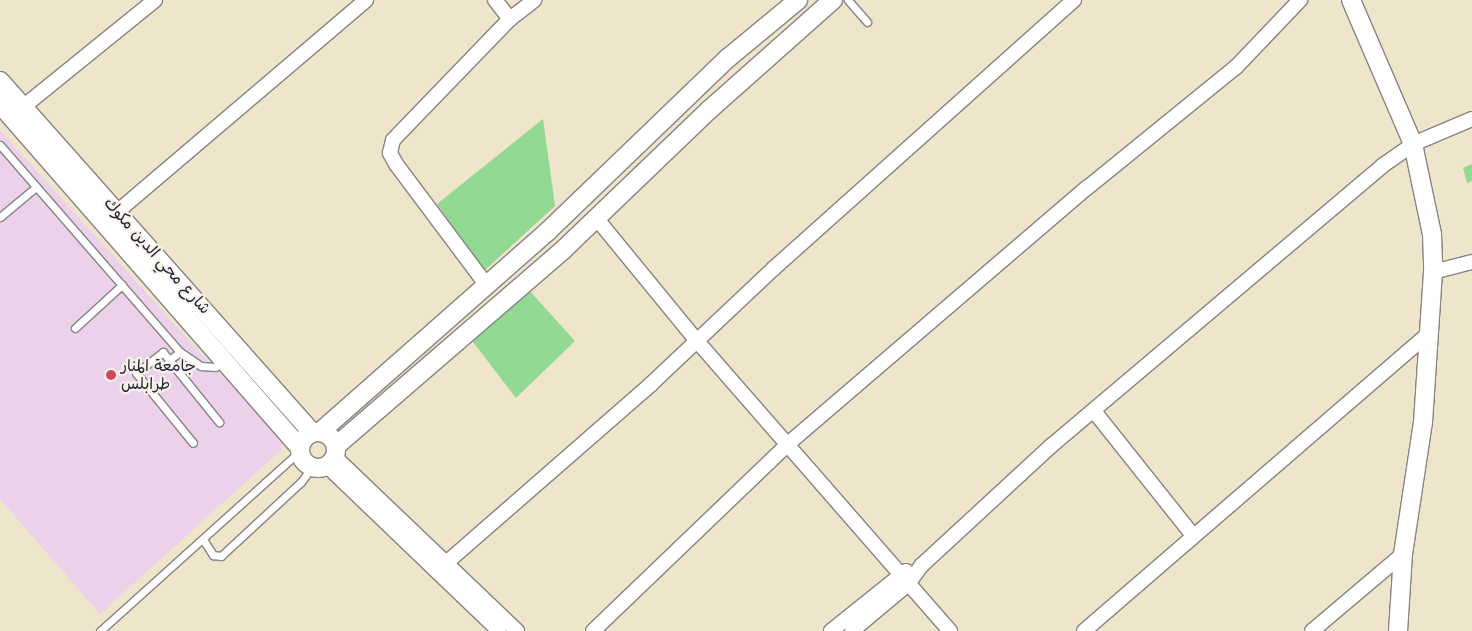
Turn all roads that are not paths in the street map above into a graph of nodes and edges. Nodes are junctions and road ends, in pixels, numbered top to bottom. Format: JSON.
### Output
{"nodes":[{"id":1,"x":155,"y":0,"type":"edge"},
{"id":2,"x":366,"y":0,"type":"edge"},
{"id":3,"x":495,"y":0,"type":"edge"},
{"id":4,"x":534,"y":0,"type":"edge"},
{"id":5,"x":798,"y":0,"type":"edge"},
{"id":6,"x":833,"y":0,"type":"edge"},
{"id":7,"x":848,"y":0,"type":"edge"},
{"id":8,"x":1074,"y":0,"type":"edge"},
{"id":9,"x":1300,"y":0,"type":"edge"},
{"id":10,"x":1351,"y":0,"type":"edge"},
{"id":11,"x":510,"y":19,"type":"junction"},
{"id":12,"x":867,"y":22,"type":"dead end"},
{"id":13,"x":0,"y":81,"type":"edge"},
{"id":14,"x":0,"y":104,"type":"edge"},
{"id":15,"x":23,"y":106,"type":"junction"},
{"id":16,"x":1472,"y":119,"type":"edge"},
{"id":17,"x":1413,"y":144,"type":"junction"},
{"id":18,"x":0,"y":145,"type":"edge"},
{"id":19,"x":36,"y":187,"type":"junction"},
{"id":20,"x":117,"y":212,"type":"junction"},
{"id":21,"x":0,"y":217,"type":"edge"},
{"id":22,"x":596,"y":219,"type":"junction"},
{"id":23,"x":547,"y":232,"type":"junction"},
{"id":24,"x":563,"y":250,"type":"junction"},
{"id":25,"x":150,"y":261,"type":"junction"},
{"id":26,"x":1472,"y":262,"type":"edge"},
{"id":27,"x":1433,"y":272,"type":"junction"},
{"id":28,"x":485,"y":283,"type":"junction"},
{"id":29,"x":122,"y":285,"type":"junction"},
{"id":30,"x":75,"y":328,"type":"dead end"},
{"id":31,"x":1427,"y":335,"type":"junction"},
{"id":32,"x":696,"y":341,"type":"junction"},
{"id":33,"x":180,"y":352,"type":"junction"},
{"id":34,"x":169,"y":360,"type":"junction"},
{"id":35,"x":226,"y":362,"type":"junction"},
{"id":36,"x":1094,"y":411,"type":"junction"},
{"id":37,"x":219,"y":422,"type":"dead end"},
{"id":38,"x":316,"y":432,"type":"junction"},
{"id":39,"x":193,"y":443,"type":"dead end"},
{"id":40,"x":789,"y":443,"type":"junction"},
{"id":41,"x":300,"y":450,"type":"junction"},
{"id":42,"x":328,"y":459,"type":"junction"},
{"id":43,"x":1192,"y":534,"type":"junction"},
{"id":44,"x":204,"y":541,"type":"junction"},
{"id":45,"x":1403,"y":554,"type":"junction"},
{"id":46,"x":445,"y":564,"type":"junction"},
{"id":47,"x":904,"y":579,"type":"junction"},
{"id":48,"x":496,"y":622,"type":"edge"},
{"id":49,"x":100,"y":631,"type":"edge"},
{"id":50,"x":517,"y":631,"type":"edge"},
{"id":51,"x":593,"y":631,"type":"edge"},
{"id":52,"x":831,"y":631,"type":"edge"},
{"id":53,"x":852,"y":631,"type":"edge"},
{"id":54,"x":950,"y":631,"type":"edge"},
{"id":55,"x":1084,"y":631,"type":"edge"},
{"id":56,"x":1312,"y":631,"type":"edge"},
{"id":57,"x":1398,"y":631,"type":"edge"}],
"edges":[{"from":1,"to":15,"type":"street"},
{"from":2,"to":20,"type":"street"},
{"from":3,"to":11,"type":"street"},
{"from":4,"to":11,"type":"street"},
{"from":5,"to":23,"type":"street"},
{"from":6,"to":22,"type":"street"},
{"from":7,"to":12,"type":"lane"},
{"from":8,"to":32,"type":"street"},
{"from":9,"to":40,"type":"street"},
{"from":10,"to":17,"type":"street"},
{"from":11,"to":28,"type":"street"},
{"from":13,"to":15,"type":"street","name":"شارع محي الدين مكوك"},
{"from":14,"to":25,"type":"street","name":"شارع محي الدين مكوك"},
{"from":15,"to":20,"type":"street","name":"شارع محي الدين مكوك"},
{"from":16,"to":17,"type":"street"},
{"from":17,"to":27,"type":"street"},
{"from":17,"to":36,"type":"street"},
{"from":18,"to":19,"type":"lane"},
{"from":19,"to":21,"type":"lane"},
{"from":19,"to":29,"type":"lane"},
{"from":20,"to":25,"type":"street","name":"شارع محي الدين مكوك"},
{"from":22,"to":24,"type":"street"},
{"from":22,"to":32,"type":"street"},
{"from":23,"to":24,"type":"street"},
{"from":23,"to":28,"type":"street"},
{"from":24,"to":42,"type":"street"},
{"from":25,"to":35,"type":"street","name":"شارع محي الدين مكوك"},
{"from":25,"to":38,"type":"street","name":"شارع محي الدين مكوك"},
{"from":26,"to":27,"type":"street"},
{"from":27,"to":31,"type":"street"},
{"from":28,"to":38,"type":"street"},
{"from":29,"to":30,"type":"lane"},
{"from":29,"to":33,"type":"lane"},
{"from":31,"to":43,"type":"street"},
{"from":31,"to":45,"type":"street"},
{"from":32,"to":40,"type":"street"},
{"from":32,"to":46,"type":"street"},
{"from":33,"to":34,"type":"lane"},
{"from":33,"to":35,"type":"lane"},
{"from":34,"to":37,"type":"lane"},
{"from":34,"to":39,"type":"lane"},
{"from":35,"to":41,"type":"street","name":"شارع محي الدين مكوك"},
{"from":36,"to":43,"type":"street"},
{"from":36,"to":47,"type":"street"},
{"from":38,"to":41,"type":"street"},
{"from":38,"to":42,"type":"street","name":"شارع محي الدين مكوك"},
{"from":40,"to":47,"type":"street"},
{"from":40,"to":51,"type":"street"},
{"from":41,"to":42,"type":"street","name":"شارع محي الدين مكوك"},
{"from":41,"to":44,"type":"lane"},
{"from":42,"to":44,"type":"lane"},
{"from":42,"to":46,"type":"street"},
{"from":42,"to":48,"type":"street"},
{"from":43,"to":55,"type":"street"},
{"from":44,"to":49,"type":"lane"},
{"from":45,"to":56,"type":"street"},
{"from":45,"to":57,"type":"street"},
{"from":46,"to":48,"type":"street"},
{"from":47,"to":52,"type":"street"},
{"from":47,"to":53,"type":"street"},
{"from":47,"to":54,"type":"street"},
{"from":48,"to":50,"type":"street"}]}
